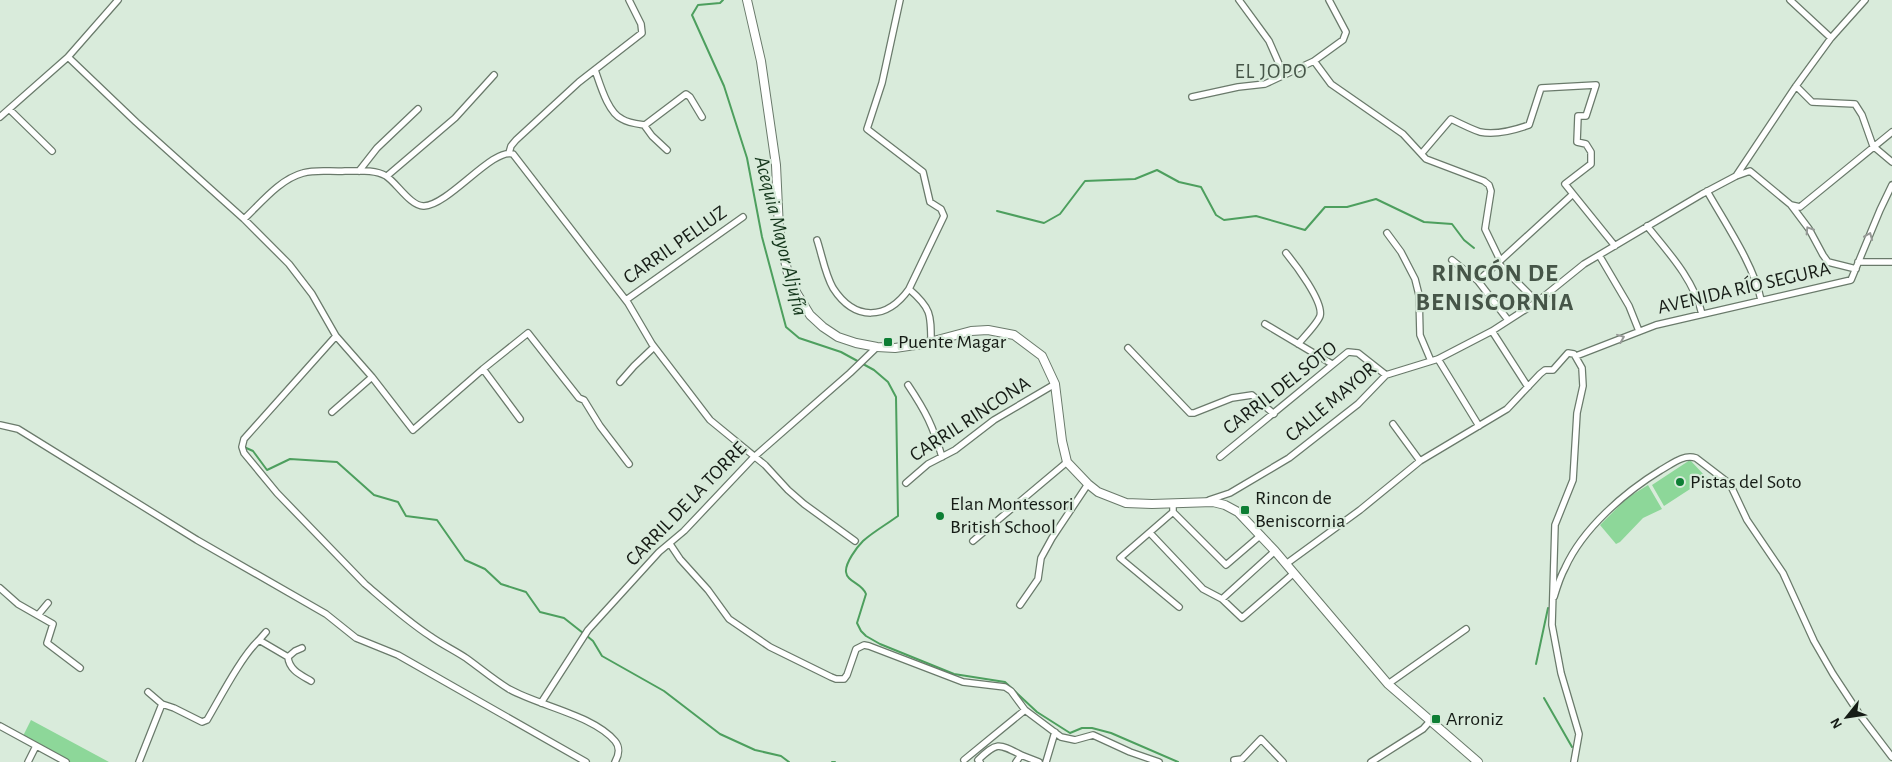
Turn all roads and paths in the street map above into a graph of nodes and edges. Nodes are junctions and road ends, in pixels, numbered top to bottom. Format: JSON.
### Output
{"nodes":[{"id":1,"x":118,"y":0,"type":"edge"},
{"id":2,"x":629,"y":0,"type":"edge"},
{"id":3,"x":747,"y":0,"type":"edge"},
{"id":4,"x":900,"y":0,"type":"edge"},
{"id":5,"x":1240,"y":0,"type":"edge"},
{"id":6,"x":1329,"y":0,"type":"edge"},
{"id":7,"x":1790,"y":0,"type":"edge"},
{"id":8,"x":1865,"y":0,"type":"edge"},
{"id":9,"x":1831,"y":38,"type":"junction"},
{"id":10,"x":68,"y":56,"type":"junction"},
{"id":11,"x":1314,"y":62,"type":"junction"},
{"id":12,"x":595,"y":70,"type":"junction"},
{"id":13,"x":494,"y":75,"type":"dead end"},
{"id":14,"x":1284,"y":75,"type":"junction"},
{"id":15,"x":1796,"y":86,"type":"junction"},
{"id":16,"x":1192,"y":97,"type":"dead end"},
{"id":17,"x":9,"y":109,"type":"junction"},
{"id":18,"x":418,"y":109,"type":"dead end"},
{"id":19,"x":0,"y":117,"type":"edge"},
{"id":20,"x":702,"y":117,"type":"dead end"},
{"id":21,"x":644,"y":125,"type":"junction"},
{"id":22,"x":1892,"y":132,"type":"edge"},
{"id":23,"x":1873,"y":146,"type":"junction"},
{"id":24,"x":666,"y":150,"type":"dead end"},
{"id":25,"x":52,"y":151,"type":"dead end"},
{"id":26,"x":509,"y":153,"type":"junction"},
{"id":27,"x":1422,"y":153,"type":"junction"},
{"id":28,"x":1892,"y":162,"type":"edge"},
{"id":29,"x":359,"y":171,"type":"junction"},
{"id":30,"x":387,"y":176,"type":"junction"},
{"id":31,"x":1736,"y":176,"type":"junction"},
{"id":32,"x":1892,"y":185,"type":"edge"},
{"id":33,"x":1707,"y":191,"type":"junction"},
{"id":34,"x":1573,"y":194,"type":"junction"},
{"id":35,"x":1791,"y":205,"type":"junction"},
{"id":36,"x":743,"y":217,"type":"dead end"},
{"id":37,"x":244,"y":220,"type":"junction"},
{"id":38,"x":1647,"y":226,"type":"junction"},
{"id":39,"x":1386,"y":233,"type":"dead end"},
{"id":40,"x":817,"y":240,"type":"dead end"},
{"id":41,"x":1615,"y":246,"type":"junction"},
{"id":42,"x":1286,"y":254,"type":"dead end"},
{"id":43,"x":1599,"y":255,"type":"junction"},
{"id":44,"x":1452,"y":260,"type":"dead end"},
{"id":45,"x":1499,"y":262,"type":"junction"},
{"id":46,"x":1858,"y":262,"type":"junction"},
{"id":47,"x":1892,"y":262,"type":"edge"},
{"id":48,"x":1856,"y":269,"type":"junction"},
{"id":49,"x":1478,"y":281,"type":"junction"},
{"id":50,"x":909,"y":289,"type":"junction"},
{"id":51,"x":626,"y":300,"type":"junction"},
{"id":52,"x":1761,"y":300,"type":"junction"},
{"id":53,"x":1537,"y":302,"type":"junction"},
{"id":54,"x":1702,"y":314,"type":"junction"},
{"id":55,"x":1508,"y":320,"type":"junction"},
{"id":56,"x":1265,"y":324,"type":"dead end"},
{"id":57,"x":1492,"y":331,"type":"junction"},
{"id":58,"x":1639,"y":331,"type":"junction"},
{"id":59,"x":336,"y":336,"type":"junction"},
{"id":60,"x":931,"y":342,"type":"junction"},
{"id":61,"x":1298,"y":344,"type":"junction"},
{"id":62,"x":654,"y":347,"type":"junction"},
{"id":63,"x":877,"y":347,"type":"junction"},
{"id":64,"x":1128,"y":348,"type":"dead end"},
{"id":65,"x":1576,"y":356,"type":"junction"},
{"id":66,"x":1438,"y":359,"type":"junction"},
{"id":67,"x":1432,"y":361,"type":"junction"},
{"id":68,"x":1332,"y":364,"type":"junction"},
{"id":69,"x":483,"y":369,"type":"junction"},
{"id":70,"x":1386,"y":375,"type":"junction"},
{"id":71,"x":372,"y":377,"type":"junction"},
{"id":72,"x":620,"y":382,"type":"dead end"},
{"id":73,"x":1054,"y":384,"type":"junction"},
{"id":74,"x":908,"y":386,"type":"dead end"},
{"id":75,"x":1528,"y":386,"type":"junction"},
{"id":76,"x":332,"y":412,"type":"dead end"},
{"id":77,"x":1274,"y":414,"type":"junction"},
{"id":78,"x":520,"y":418,"type":"dead end"},
{"id":79,"x":0,"y":424,"type":"edge"},
{"id":80,"x":1393,"y":424,"type":"dead end"},
{"id":81,"x":1479,"y":426,"type":"junction"},
{"id":82,"x":754,"y":456,"type":"junction"},
{"id":83,"x":942,"y":457,"type":"junction"},
{"id":84,"x":1220,"y":457,"type":"dead end"},
{"id":85,"x":1420,"y":461,"type":"junction"},
{"id":86,"x":1067,"y":462,"type":"junction"},
{"id":87,"x":630,"y":464,"type":"dead end"},
{"id":88,"x":906,"y":483,"type":"dead end"},
{"id":89,"x":1088,"y":484,"type":"junction"},
{"id":90,"x":1230,"y":493,"type":"junction"},
{"id":91,"x":1200,"y":502,"type":"junction"},
{"id":92,"x":1173,"y":503,"type":"junction"},
{"id":93,"x":1173,"y":512,"type":"junction"},
{"id":94,"x":1238,"y":512,"type":"junction"},
{"id":95,"x":1150,"y":533,"type":"junction"},
{"id":96,"x":1262,"y":535,"type":"junction"},
{"id":97,"x":855,"y":541,"type":"dead end"},
{"id":98,"x":973,"y":541,"type":"dead end"},
{"id":99,"x":670,"y":544,"type":"junction"},
{"id":100,"x":1275,"y":551,"type":"junction"},
{"id":101,"x":1286,"y":564,"type":"junction"},
{"id":102,"x":1294,"y":573,"type":"junction"},
{"id":103,"x":0,"y":588,"type":"edge"},
{"id":104,"x":1222,"y":599,"type":"junction"},
{"id":105,"x":1552,"y":601,"type":"junction"},
{"id":106,"x":48,"y":603,"type":"dead end"},
{"id":107,"x":1020,"y":605,"type":"dead end"},
{"id":108,"x":1179,"y":607,"type":"dead end"},
{"id":109,"x":38,"y":615,"type":"junction"},
{"id":110,"x":1466,"y":629,"type":"dead end"},
{"id":111,"x":266,"y":632,"type":"dead end"},
{"id":112,"x":259,"y":640,"type":"junction"},
{"id":113,"x":302,"y":648,"type":"dead end"},
{"id":114,"x":288,"y":657,"type":"junction"},
{"id":115,"x":80,"y":668,"type":"dead end"},
{"id":116,"x":311,"y":681,"type":"dead end"},
{"id":117,"x":1388,"y":684,"type":"junction"},
{"id":118,"x":148,"y":692,"type":"dead end"},
{"id":119,"x":541,"y":703,"type":"junction"},
{"id":120,"x":162,"y":704,"type":"junction"},
{"id":121,"x":1025,"y":710,"type":"junction"},
{"id":122,"x":1431,"y":720,"type":"junction"},
{"id":123,"x":2,"y":727,"type":"edge"},
{"id":124,"x":1055,"y":732,"type":"junction"},
{"id":125,"x":0,"y":735,"type":"edge"},
{"id":126,"x":36,"y":746,"type":"junction"},
{"id":127,"x":1021,"y":755,"type":"junction"},
{"id":128,"x":1892,"y":757,"type":"edge"},
{"id":129,"x":964,"y":760,"type":"dead end"},
{"id":130,"x":1234,"y":760,"type":"dead end"},
{"id":131,"x":28,"y":762,"type":"edge"},
{"id":132,"x":66,"y":762,"type":"edge"},
{"id":133,"x":139,"y":762,"type":"edge"},
{"id":134,"x":586,"y":762,"type":"edge"},
{"id":135,"x":615,"y":762,"type":"edge"},
{"id":136,"x":980,"y":762,"type":"edge"},
{"id":137,"x":1016,"y":762,"type":"edge"},
{"id":138,"x":1039,"y":762,"type":"edge"},
{"id":139,"x":1046,"y":762,"type":"edge"},
{"id":140,"x":1158,"y":762,"type":"edge"},
{"id":141,"x":1283,"y":762,"type":"edge"},
{"id":142,"x":1372,"y":762,"type":"edge"},
{"id":143,"x":1478,"y":762,"type":"edge"},
{"id":144,"x":1574,"y":762,"type":"edge"}],
"edges":[{"from":1,"to":10,"type":"street"},
{"from":2,"to":12,"type":"street"},
{"from":3,"to":63,"type":"main road"},
{"from":4,"to":50,"type":"street"},
{"from":5,"to":14,"type":"street"},
{"from":6,"to":11,"type":"street"},
{"from":7,"to":9,"type":"street"},
{"from":8,"to":9,"type":"street"},
{"from":9,"to":15,"type":"street"},
{"from":10,"to":17,"type":"street"},
{"from":10,"to":37,"type":"street"},
{"from":11,"to":14,"type":"street"},
{"from":11,"to":27,"type":"street"},
{"from":12,"to":21,"type":"street"},
{"from":12,"to":26,"type":"street"},
{"from":13,"to":30,"type":"street"},
{"from":14,"to":16,"type":"street"},
{"from":15,"to":23,"type":"street"},
{"from":15,"to":31,"type":"street"},
{"from":17,"to":19,"type":"street"},
{"from":17,"to":25,"type":"street"},
{"from":18,"to":29,"type":"street"},
{"from":20,"to":21,"type":"street"},
{"from":21,"to":24,"type":"street"},
{"from":22,"to":23,"type":"street"},
{"from":23,"to":28,"type":"street"},
{"from":23,"to":35,"type":"street"},
{"from":26,"to":30,"type":"street"},
{"from":26,"to":51,"type":"street"},
{"from":27,"to":34,"type":"street"},
{"from":27,"to":45,"type":"street"},
{"from":29,"to":30,"type":"street"},
{"from":29,"to":37,"type":"street"},
{"from":31,"to":33,"type":"street","name":"CALLE MAYOR"},
{"from":31,"to":35,"type":"street"},
{"from":46,"to":32,"type":"street","name":"AVENIDA RÍO SEGURA","one_way":true},
{"from":33,"to":38,"type":"street","name":"CALLE MAYOR"},
{"from":33,"to":52,"type":"street"},
{"from":34,"to":41,"type":"street"},
{"from":34,"to":45,"type":"street"},
{"from":48,"to":35,"type":"street","one_way":true},
{"from":36,"to":51,"type":"street","name":"CARRIL PELLUZ"},
{"from":37,"to":59,"type":"street"},
{"from":38,"to":41,"type":"street","name":"CALLE MAYOR"},
{"from":38,"to":54,"type":"street"},
{"from":39,"to":67,"type":"street"},
{"from":40,"to":50,"type":"street"},
{"from":41,"to":43,"type":"street","name":"CALLE MAYOR"},
{"from":42,"to":61,"type":"street"},
{"from":43,"to":53,"type":"street","name":"CALLE MAYOR"},
{"from":43,"to":58,"type":"street"},
{"from":44,"to":49,"type":"street"},
{"from":45,"to":49,"type":"street"},
{"from":45,"to":53,"type":"street"},
{"from":46,"to":47,"type":"street"},
{"from":46,"to":48,"type":"street","name":"AVENIDA RÍO SEGURA"},
{"from":48,"to":52,"type":"street","name":"AVENIDA RÍO SEGURA"},
{"from":49,"to":55,"type":"street"},
{"from":50,"to":60,"type":"street"},
{"from":51,"to":62,"type":"street"},
{"from":52,"to":54,"type":"street","name":"AVENIDA RÍO SEGURA"},
{"from":53,"to":55,"type":"street","name":"CALLE MAYOR"},
{"from":54,"to":58,"type":"street","name":"AVENIDA RÍO SEGURA"},
{"from":55,"to":57,"type":"street","name":"CALLE MAYOR"},
{"from":56,"to":61,"type":"street"},
{"from":57,"to":66,"type":"street","name":"CALLE MAYOR"},
{"from":57,"to":75,"type":"street"},
{"from":65,"to":58,"type":"street","name":"AVENIDA RÍO SEGURA","one_way":true},
{"from":59,"to":71,"type":"street"},
{"from":59,"to":119,"type":"street"},
{"from":60,"to":63,"type":"main road"},
{"from":60,"to":73,"type":"main road"},
{"from":61,"to":68,"type":"street"},
{"from":62,"to":72,"type":"street"},
{"from":62,"to":82,"type":"street"},
{"from":63,"to":82,"type":"street","name":"CARRIL DE LA TORRE"},
{"from":64,"to":77,"type":"street"},
{"from":65,"to":75,"type":"street","name":"AVENIDA RÍO SEGURA"},
{"from":65,"to":105,"type":"street"},
{"from":66,"to":67,"type":"street","name":"CALLE MAYOR"},
{"from":66,"to":81,"type":"street"},
{"from":67,"to":70,"type":"street","name":"CALLE MAYOR"},
{"from":68,"to":70,"type":"street","name":"CARRIL DEL SOTO"},
{"from":68,"to":77,"type":"street","name":"CARRIL DEL SOTO"},
{"from":69,"to":71,"type":"street"},
{"from":69,"to":78,"type":"street"},
{"from":69,"to":87,"type":"street"},
{"from":70,"to":90,"type":"street","name":"CALLE MAYOR"},
{"from":71,"to":76,"type":"street"},
{"from":73,"to":83,"type":"street","name":"CARRIL RINCONA"},
{"from":73,"to":86,"type":"main road"},
{"from":74,"to":83,"type":"street"},
{"from":75,"to":81,"type":"street"},
{"from":77,"to":84,"type":"street","name":"CARRIL DEL SOTO"},
{"from":79,"to":134,"type":"street"},
{"from":80,"to":85,"type":"street"},
{"from":81,"to":85,"type":"street"},
{"from":82,"to":97,"type":"street"},
{"from":82,"to":99,"type":"street","name":"CARRIL DE LA TORRE"},
{"from":83,"to":88,"type":"street","name":"CARRIL RINCONA"},
{"from":85,"to":101,"type":"street"},
{"from":86,"to":89,"type":"main road"},
{"from":86,"to":98,"type":"street"},
{"from":89,"to":92,"type":"main road"},
{"from":89,"to":107,"type":"street"},
{"from":90,"to":91,"type":"street","name":"CALLE MAYOR"},
{"from":90,"to":94,"type":"street"},
{"from":91,"to":92,"type":"main road"},
{"from":91,"to":94,"type":"main road"},
{"from":92,"to":93,"type":"street"},
{"from":93,"to":95,"type":"street"},
{"from":93,"to":96,"type":"street"},
{"from":94,"to":96,"type":"main road"},
{"from":95,"to":104,"type":"street"},
{"from":95,"to":108,"type":"street"},
{"from":96,"to":100,"type":"main road"},
{"from":99,"to":119,"type":"street","name":"CARRIL DE LA TORRE"},
{"from":99,"to":121,"type":"street"},
{"from":100,"to":101,"type":"main road"},
{"from":100,"to":104,"type":"street"},
{"from":101,"to":102,"type":"main road"},
{"from":102,"to":104,"type":"street"},
{"from":102,"to":117,"type":"main road"},
{"from":103,"to":109,"type":"street"},
{"from":105,"to":128,"type":"street"},
{"from":105,"to":144,"type":"street"},
{"from":106,"to":109,"type":"street"},
{"from":109,"to":115,"type":"street"},
{"from":110,"to":117,"type":"street"},
{"from":111,"to":112,"type":"street"},
{"from":112,"to":114,"type":"street"},
{"from":112,"to":120,"type":"street"},
{"from":113,"to":114,"type":"street"},
{"from":114,"to":116,"type":"street"},
{"from":117,"to":122,"type":"main road"},
{"from":118,"to":120,"type":"street"},
{"from":119,"to":135,"type":"street"},
{"from":120,"to":133,"type":"street"},
{"from":121,"to":124,"type":"street"},
{"from":121,"to":129,"type":"street"},
{"from":122,"to":142,"type":"street"},
{"from":122,"to":143,"type":"main road"},
{"from":123,"to":125,"type":"street"},
{"from":123,"to":126,"type":"street"},
{"from":124,"to":139,"type":"street"},
{"from":124,"to":140,"type":"street"},
{"from":126,"to":131,"type":"street"},
{"from":126,"to":132,"type":"street"},
{"from":127,"to":136,"type":"street"},
{"from":127,"to":137,"type":"street"},
{"from":127,"to":138,"type":"street"},
{"from":130,"to":141,"type":"street"}]}
